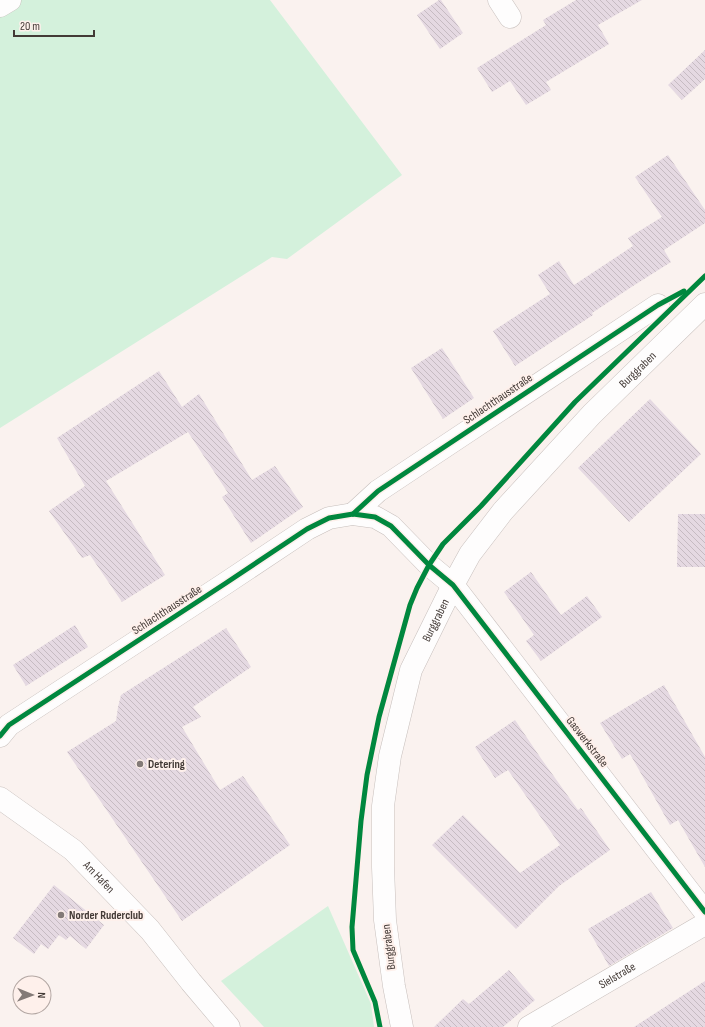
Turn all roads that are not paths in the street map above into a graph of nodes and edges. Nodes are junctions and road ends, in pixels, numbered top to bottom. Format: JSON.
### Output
{"nodes":[{"id":1,"x":10,"y":0,"type":"edge"},
{"id":2,"x":0,"y":6,"type":"edge"},
{"id":3,"x":705,"y":304,"type":"edge"},
{"id":4,"x":658,"y":305,"type":"dead end"},
{"id":5,"x":353,"y":514,"type":"junction"},
{"id":6,"x":453,"y":585,"type":"junction"},
{"id":7,"x":0,"y":736,"type":"edge"},
{"id":8,"x":0,"y":798,"type":"edge"},
{"id":9,"x":705,"y":912,"type":"edge"},
{"id":10,"x":705,"y":924,"type":"edge"},
{"id":11,"x":229,"y":1027,"type":"edge"},
{"id":12,"x":402,"y":1027,"type":"edge"},
{"id":13,"x":529,"y":1027,"type":"edge"}],
"edges":[{"from":1,"to":2,"type":"street"},
{"from":3,"to":6,"type":"street","name":"Burggraben"},
{"from":4,"to":5,"type":"street","name":"Schlachthausstraße"},
{"from":5,"to":6,"type":"street","name":"Schlachthausstraße"},
{"from":5,"to":7,"type":"street","name":"Schlachthausstraße"},
{"from":6,"to":9,"type":"street","name":"Gaswerkstraße"},
{"from":6,"to":12,"type":"street","name":"Burggraben"},
{"from":8,"to":11,"type":"street","name":"Am Hafen"},
{"from":10,"to":13,"type":"street","name":"Sielstraße"}]}
